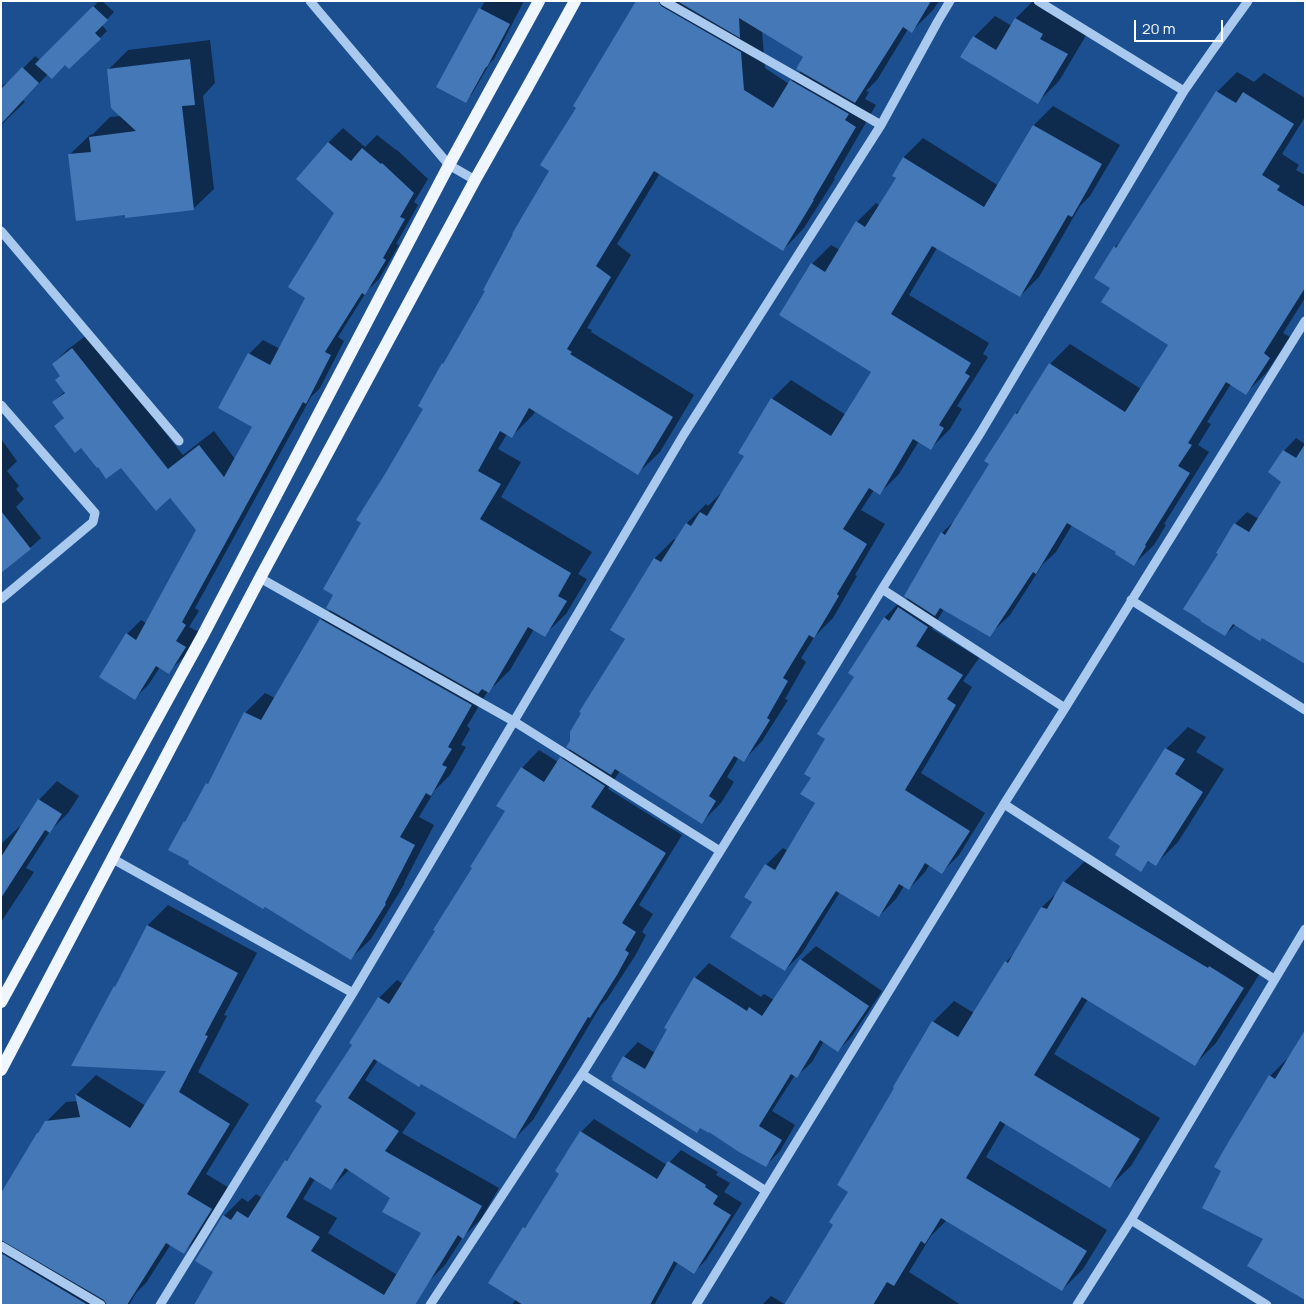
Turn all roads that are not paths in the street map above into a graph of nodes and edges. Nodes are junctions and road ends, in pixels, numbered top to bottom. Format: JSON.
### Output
{"nodes":[{"id":1,"x":310,"y":1,"type":"edge"},
{"id":2,"x":539,"y":1,"type":"edge"},
{"id":3,"x":575,"y":1,"type":"edge"},
{"id":4,"x":664,"y":1,"type":"edge"},
{"id":5,"x":950,"y":1,"type":"edge"},
{"id":6,"x":1038,"y":1,"type":"edge"},
{"id":7,"x":1248,"y":1,"type":"edge"},
{"id":8,"x":1184,"y":91,"type":"junction"},
{"id":9,"x":881,"y":125,"type":"junction"},
{"id":10,"x":449,"y":165,"type":"junction"},
{"id":11,"x":475,"y":180,"type":"junction"},
{"id":12,"x":1,"y":231,"type":"edge"},
{"id":13,"x":1305,"y":321,"type":"edge"},
{"id":14,"x":1,"y":405,"type":"edge"},
{"id":15,"x":179,"y":441,"type":"dead end"},
{"id":16,"x":260,"y":578,"type":"junction"},
{"id":17,"x":882,"y":589,"type":"junction"},
{"id":18,"x":1,"y":599,"type":"edge"},
{"id":19,"x":1131,"y":600,"type":"junction"},
{"id":20,"x":1065,"y":708,"type":"junction"},
{"id":21,"x":1305,"y":710,"type":"edge"},
{"id":22,"x":515,"y":722,"type":"junction"},
{"id":23,"x":1004,"y":804,"type":"junction"},
{"id":24,"x":720,"y":852,"type":"junction"},
{"id":25,"x":113,"y":859,"type":"junction"},
{"id":26,"x":1305,"y":929,"type":"edge"},
{"id":27,"x":1274,"y":979,"type":"junction"},
{"id":28,"x":353,"y":993,"type":"junction"},
{"id":29,"x":1,"y":1002,"type":"edge"},
{"id":30,"x":1,"y":1070,"type":"edge"},
{"id":31,"x":582,"y":1074,"type":"junction"},
{"id":32,"x":766,"y":1191,"type":"junction"},
{"id":33,"x":1131,"y":1220,"type":"junction"},
{"id":34,"x":1,"y":1246,"type":"edge"},
{"id":35,"x":101,"y":1305,"type":"edge"},
{"id":36,"x":160,"y":1305,"type":"edge"},
{"id":37,"x":430,"y":1305,"type":"edge"},
{"id":38,"x":696,"y":1305,"type":"edge"},
{"id":39,"x":1077,"y":1305,"type":"edge"},
{"id":40,"x":1267,"y":1305,"type":"edge"}],
"edges":[{"from":1,"to":10,"type":"street"},
{"from":2,"to":10,"type":"main road"},
{"from":3,"to":11,"type":"main road"},
{"from":4,"to":9,"type":"street"},
{"from":5,"to":9,"type":"street"},
{"from":6,"to":8,"type":"street"},
{"from":7,"to":8,"type":"street"},
{"from":8,"to":17,"type":"street"},
{"from":9,"to":22,"type":"street"},
{"from":10,"to":11,"type":"street"},
{"from":10,"to":29,"type":"main road"},
{"from":11,"to":16,"type":"main road"},
{"from":12,"to":15,"type":"street"},
{"from":13,"to":19,"type":"street"},
{"from":14,"to":18,"type":"street"},
{"from":16,"to":22,"type":"street"},
{"from":16,"to":25,"type":"main road"},
{"from":17,"to":20,"type":"street"},
{"from":17,"to":24,"type":"street"},
{"from":19,"to":20,"type":"street"},
{"from":19,"to":21,"type":"street"},
{"from":20,"to":23,"type":"street"},
{"from":22,"to":24,"type":"street"},
{"from":22,"to":28,"type":"street"},
{"from":23,"to":27,"type":"street"},
{"from":23,"to":32,"type":"street"},
{"from":24,"to":31,"type":"street"},
{"from":25,"to":28,"type":"street"},
{"from":25,"to":30,"type":"main road"},
{"from":26,"to":27,"type":"street"},
{"from":27,"to":33,"type":"street"},
{"from":28,"to":36,"type":"street"},
{"from":31,"to":32,"type":"street"},
{"from":31,"to":37,"type":"street"},
{"from":32,"to":38,"type":"street"},
{"from":33,"to":39,"type":"street"},
{"from":33,"to":40,"type":"street"},
{"from":34,"to":35,"type":"street"}]}
